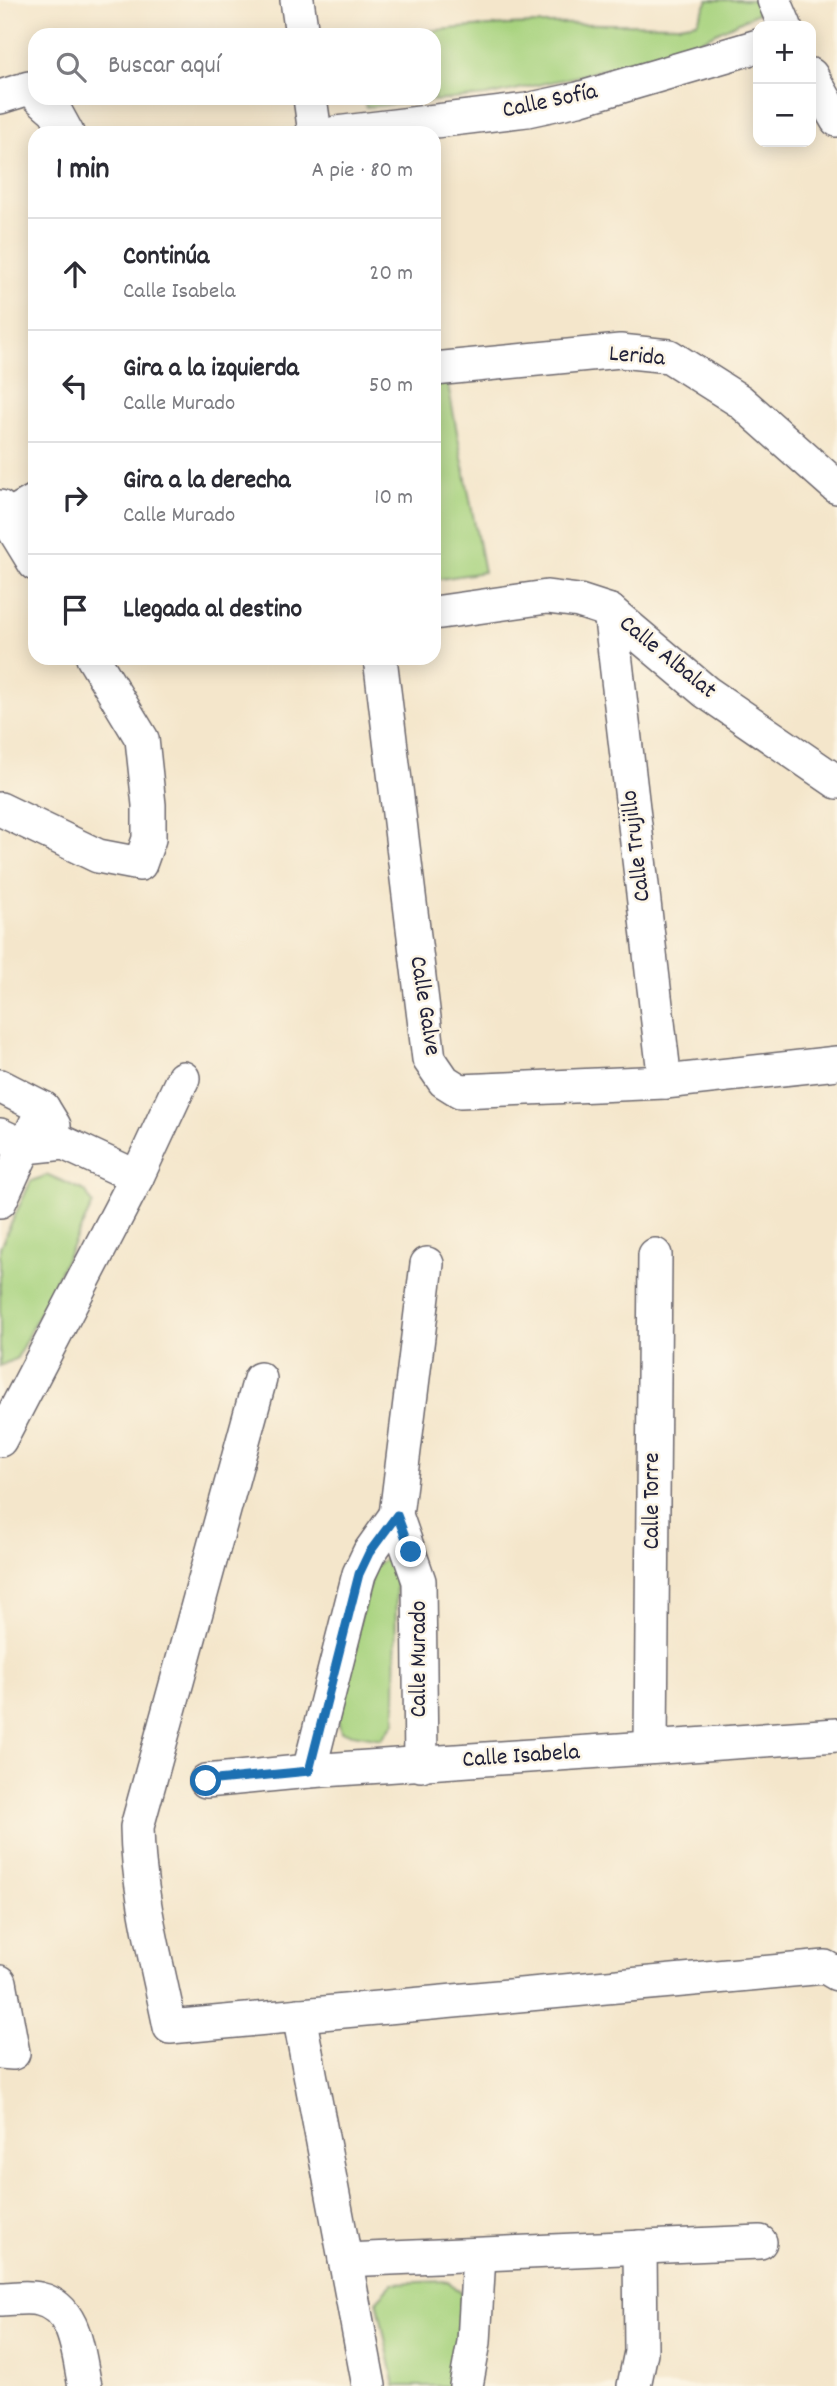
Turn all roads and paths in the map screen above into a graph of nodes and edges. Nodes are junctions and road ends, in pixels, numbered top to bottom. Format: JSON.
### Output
{"nodes":[{"id":1,"x":297,"y":0,"type":"edge"},
{"id":2,"x":774,"y":0,"type":"edge"},
{"id":3,"x":783,"y":21,"type":"edge"},
{"id":4,"x":301,"y":28,"type":"edge"},
{"id":5,"x":753,"y":47,"type":"edge"},
{"id":6,"x":816,"y":84,"type":"edge"},
{"id":7,"x":28,"y":88,"type":"edge"},
{"id":8,"x":0,"y":97,"type":"edge"},
{"id":9,"x":48,"y":105,"type":"edge"},
{"id":10,"x":311,"y":105,"type":"edge"},
{"id":11,"x":837,"y":120,"type":"edge"},
{"id":12,"x":63,"y":126,"type":"edge"},
{"id":13,"x":313,"y":126,"type":"edge"},
{"id":14,"x":391,"y":126,"type":"edge"},
{"id":15,"x":441,"y":368,"type":"edge"},
{"id":16,"x":837,"y":487,"type":"edge"},
{"id":17,"x":28,"y":503,"type":"edge"},
{"id":18,"x":3,"y":512,"type":"edge"},
{"id":19,"x":28,"y":553,"type":"edge"},
{"id":20,"x":610,"y":611,"type":"junction"},
{"id":21,"x":441,"y":612,"type":"edge"},
{"id":22,"x":97,"y":665,"type":"edge"},
{"id":23,"x":381,"y":665,"type":"edge"},
{"id":24,"x":837,"y":782,"type":"edge"},
{"id":25,"x":0,"y":809,"type":"edge"},
{"id":26,"x":837,"y":1063,"type":"edge"},
{"id":27,"x":183,"y":1077,"type":"dead end"},
{"id":28,"x":665,"y":1082,"type":"junction"},
{"id":29,"x":0,"y":1086,"type":"edge"},
{"id":30,"x":43,"y":1108,"type":"junction"},
{"id":31,"x":13,"y":1141,"type":"edge"},
{"id":32,"x":64,"y":1143,"type":"junction"},
{"id":33,"x":137,"y":1177,"type":"junction"},
{"id":34,"x":0,"y":1201,"type":"edge"},
{"id":35,"x":655,"y":1255,"type":"dead end"},
{"id":36,"x":427,"y":1264,"type":"dead end"},
{"id":37,"x":260,"y":1379,"type":"dead end"},
{"id":38,"x":4,"y":1423,"type":"edge"},
{"id":39,"x":397,"y":1515,"type":"junction"},
{"id":40,"x":837,"y":1735,"type":"edge"},
{"id":41,"x":650,"y":1747,"type":"junction"},
{"id":42,"x":421,"y":1765,"type":"junction"},
{"id":43,"x":309,"y":1771,"type":"junction"},
{"id":44,"x":206,"y":1781,"type":"dead end"},
{"id":45,"x":837,"y":1973,"type":"edge"},
{"id":46,"x":0,"y":1982,"type":"edge"},
{"id":47,"x":299,"y":2015,"type":"junction"},
{"id":48,"x":0,"y":2052,"type":"edge"},
{"id":49,"x":760,"y":2242,"type":"dead end"},
{"id":50,"x":640,"y":2247,"type":"junction"},
{"id":51,"x":479,"y":2255,"type":"junction"},
{"id":52,"x":345,"y":2260,"type":"junction"},
{"id":53,"x":0,"y":2299,"type":"edge"},
{"id":54,"x":85,"y":2386,"type":"edge"},
{"id":55,"x":369,"y":2386,"type":"edge"},
{"id":56,"x":466,"y":2386,"type":"edge"},
{"id":57,"x":634,"y":2386,"type":"edge"}],
"edges":[{"from":1,"to":4,"type":"street"},
{"from":2,"to":3,"type":"street"},
{"from":5,"to":14,"type":"street","name":"Calle Sofía"},
{"from":6,"to":11,"type":"street"},
{"from":7,"to":8,"type":"street"},
{"from":9,"to":12,"type":"street"},
{"from":10,"to":13,"type":"street"},
{"from":15,"to":16,"type":"street","name":"Lerida"},
{"from":17,"to":18,"type":"street"},
{"from":18,"to":19,"type":"street"},
{"from":20,"to":21,"type":"street","name":"Calle Albalat"},
{"from":20,"to":24,"type":"street","name":"Calle Albalat"},
{"from":20,"to":28,"type":"street","name":"Calle Trujillo"},
{"from":22,"to":25,"type":"street"},
{"from":23,"to":28,"type":"street","name":"Calle Galve"},
{"from":26,"to":28,"type":"street","name":"Calle Galve"},
{"from":27,"to":33,"type":"street"},
{"from":29,"to":30,"type":"street"},
{"from":30,"to":31,"type":"street"},
{"from":30,"to":32,"type":"street"},
{"from":31,"to":32,"type":"street"},
{"from":31,"to":34,"type":"street"},
{"from":32,"to":33,"type":"street"},
{"from":33,"to":38,"type":"street"},
{"from":35,"to":41,"type":"street","name":"Calle Torre"},
{"from":36,"to":39,"type":"street","name":"Calle Murado"},
{"from":37,"to":47,"type":"street"},
{"from":39,"to":42,"type":"street","name":"Calle Murado"},
{"from":39,"to":43,"type":"street","name":"Calle Murado"},
{"from":40,"to":41,"type":"street","name":"Calle Isabela"},
{"from":41,"to":42,"type":"street","name":"Calle Isabela"},
{"from":42,"to":43,"type":"street","name":"Calle Isabela"},
{"from":43,"to":44,"type":"street","name":"Calle Isabela"},
{"from":45,"to":47,"type":"street"},
{"from":46,"to":48,"type":"street"},
{"from":47,"to":52,"type":"street"},
{"from":49,"to":50,"type":"street"},
{"from":50,"to":51,"type":"street"},
{"from":50,"to":57,"type":"street"},
{"from":51,"to":52,"type":"street"},
{"from":51,"to":56,"type":"street"},
{"from":52,"to":55,"type":"street"},
{"from":53,"to":54,"type":"street"}]}
